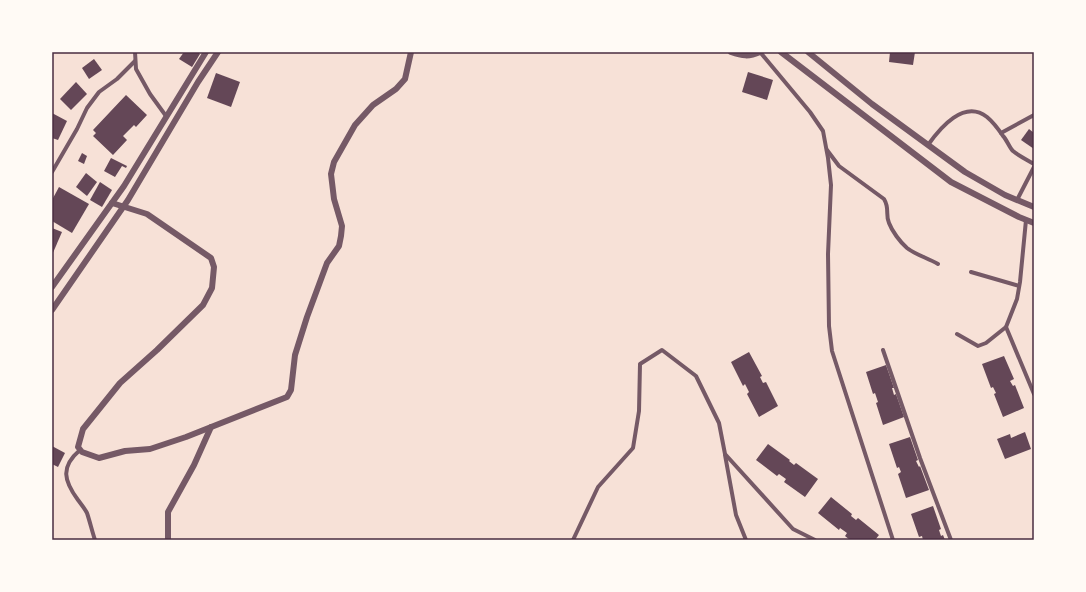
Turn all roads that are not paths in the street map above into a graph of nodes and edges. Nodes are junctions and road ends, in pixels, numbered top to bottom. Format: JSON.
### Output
{"nodes":[{"id":1,"x":135,"y":52,"type":"edge"},
{"id":2,"x":206,"y":52,"type":"edge"},
{"id":3,"x":218,"y":52,"type":"edge"},
{"id":4,"x":411,"y":52,"type":"edge"},
{"id":5,"x":731,"y":52,"type":"edge"},
{"id":6,"x":760,"y":52,"type":"edge"},
{"id":7,"x":782,"y":52,"type":"edge"},
{"id":8,"x":808,"y":52,"type":"edge"},
{"id":9,"x":135,"y":61,"type":"junction"},
{"id":10,"x":1034,"y":115,"type":"edge"},
{"id":11,"x":166,"y":116,"type":"junction"},
{"id":12,"x":1001,"y":133,"type":"junction"},
{"id":13,"x":928,"y":145,"type":"junction"},
{"id":14,"x":826,"y":149,"type":"junction"},
{"id":15,"x":1034,"y":164,"type":"edge"},
{"id":16,"x":1034,"y":167,"type":"edge"},
{"id":17,"x":52,"y":172,"type":"edge"},
{"id":18,"x":1018,"y":200,"type":"junction"},
{"id":19,"x":112,"y":203,"type":"junction"},
{"id":20,"x":124,"y":206,"type":"junction"},
{"id":21,"x":1034,"y":207,"type":"edge"},
{"id":22,"x":1026,"y":220,"type":"junction"},
{"id":23,"x":1034,"y":223,"type":"edge"},
{"id":24,"x":938,"y":264,"type":"dead end"},
{"id":25,"x":971,"y":272,"type":"dead end"},
{"id":26,"x":1019,"y":286,"type":"junction"},
{"id":27,"x":52,"y":287,"type":"edge"},
{"id":28,"x":52,"y":310,"type":"edge"},
{"id":29,"x":1006,"y":327,"type":"junction"},
{"id":30,"x":957,"y":334,"type":"dead end"},
{"id":31,"x":883,"y":350,"type":"dead end"},
{"id":32,"x":1034,"y":394,"type":"edge"},
{"id":33,"x":211,"y":427,"type":"junction"},
{"id":34,"x":80,"y":450,"type":"junction"},
{"id":35,"x":725,"y":454,"type":"junction"},
{"id":36,"x":95,"y":540,"type":"edge"},
{"id":37,"x":168,"y":540,"type":"edge"},
{"id":38,"x":573,"y":540,"type":"edge"},
{"id":39,"x":746,"y":540,"type":"edge"},
{"id":40,"x":815,"y":540,"type":"edge"},
{"id":41,"x":893,"y":540,"type":"edge"},
{"id":42,"x":951,"y":540,"type":"edge"}],
"edges":[{"from":1,"to":9,"type":"street"},
{"from":2,"to":11,"type":"street"},
{"from":3,"to":20,"type":"street"},
{"from":4,"to":33,"type":"street"},
{"from":5,"to":6,"type":"street"},
{"from":6,"to":14,"type":"street"},
{"from":7,"to":22,"type":"street"},
{"from":8,"to":13,"type":"street"},
{"from":9,"to":11,"type":"street"},
{"from":9,"to":17,"type":"street"},
{"from":10,"to":12,"type":"street"},
{"from":11,"to":19,"type":"street"},
{"from":12,"to":13,"type":"street"},
{"from":12,"to":15,"type":"street"},
{"from":13,"to":18,"type":"street"},
{"from":14,"to":24,"type":"street"},
{"from":14,"to":41,"type":"street"},
{"from":16,"to":18,"type":"street"},
{"from":18,"to":21,"type":"street"},
{"from":19,"to":20,"type":"street"},
{"from":19,"to":27,"type":"street"},
{"from":20,"to":28,"type":"street"},
{"from":20,"to":34,"type":"street"},
{"from":22,"to":23,"type":"street"},
{"from":22,"to":26,"type":"street"},
{"from":25,"to":26,"type":"street"},
{"from":26,"to":29,"type":"street"},
{"from":29,"to":30,"type":"street"},
{"from":29,"to":32,"type":"street"},
{"from":31,"to":42,"type":"street"},
{"from":33,"to":34,"type":"street"},
{"from":33,"to":37,"type":"street"},
{"from":34,"to":36,"type":"street"},
{"from":35,"to":38,"type":"street"},
{"from":35,"to":39,"type":"street"},
{"from":35,"to":40,"type":"street"}]}
